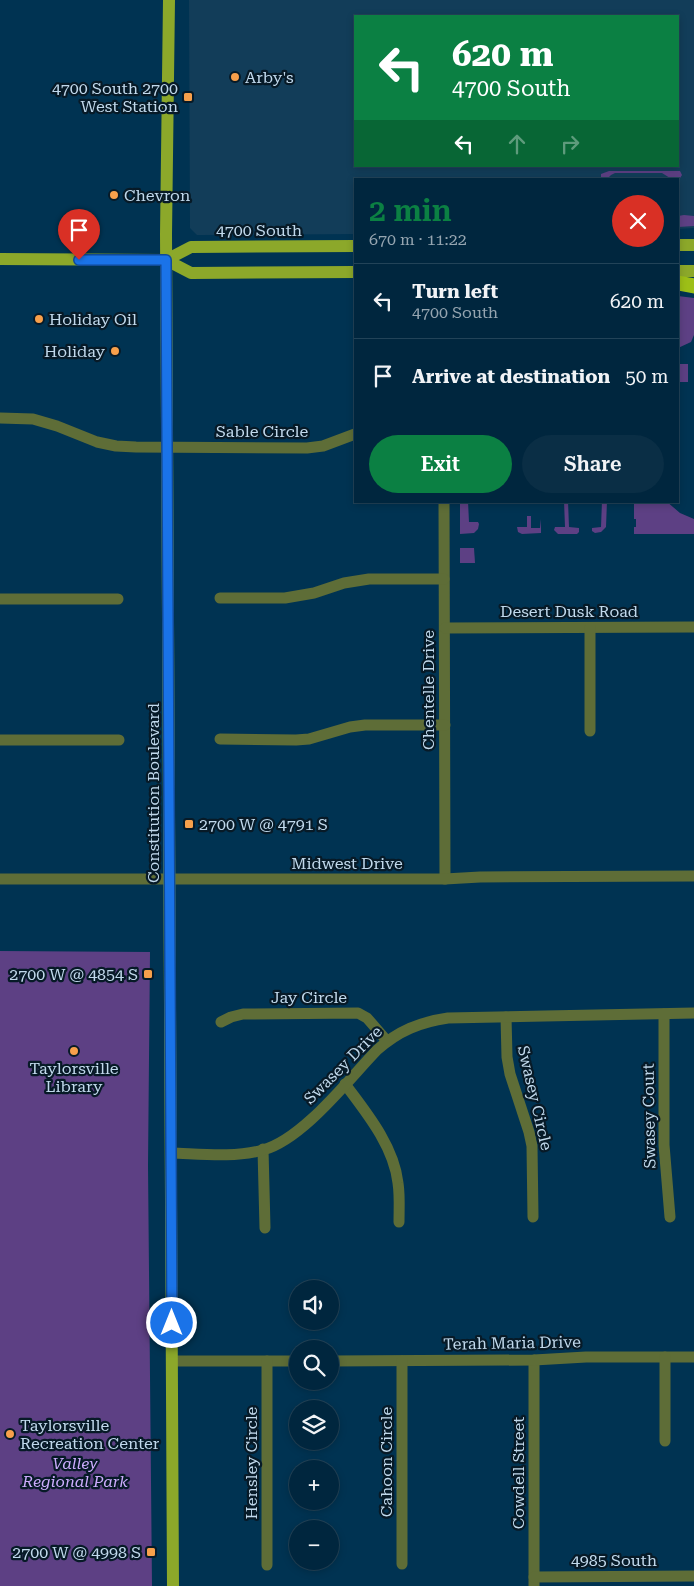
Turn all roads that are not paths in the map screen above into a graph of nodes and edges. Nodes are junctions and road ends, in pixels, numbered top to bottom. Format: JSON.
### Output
{"nodes":[{"id":1,"x":169,"y":0,"type":"edge"},
{"id":2,"x":679,"y":245,"type":"edge"},
{"id":3,"x":694,"y":245,"type":"edge"},
{"id":4,"x":354,"y":246,"type":"edge"},
{"id":5,"x":0,"y":259,"type":"edge"},
{"id":6,"x":166,"y":260,"type":"junction"},
{"id":7,"x":679,"y":271,"type":"edge"},
{"id":8,"x":694,"y":271,"type":"edge"},
{"id":9,"x":354,"y":272,"type":"edge"},
{"id":10,"x":679,"y":283,"type":"edge"},
{"id":11,"x":694,"y":286,"type":"edge"},
{"id":12,"x":0,"y":418,"type":"edge"},
{"id":13,"x":354,"y":434,"type":"edge"},
{"id":14,"x":167,"y":447,"type":"junction"},
{"id":15,"x":444,"y":503,"type":"edge"},
{"id":16,"x":444,"y":579,"type":"junction"},
{"id":17,"x":220,"y":598,"type":"dead end"},
{"id":18,"x":0,"y":599,"type":"edge"},
{"id":19,"x":118,"y":599,"type":"dead end"},
{"id":20,"x":694,"y":627,"type":"edge"},
{"id":21,"x":445,"y":628,"type":"junction"},
{"id":22,"x":590,"y":628,"type":"junction"},
{"id":23,"x":445,"y":725,"type":"junction"},
{"id":24,"x":590,"y":731,"type":"dead end"},
{"id":25,"x":220,"y":739,"type":"dead end"},
{"id":26,"x":0,"y":740,"type":"edge"},
{"id":27,"x":119,"y":740,"type":"dead end"},
{"id":28,"x":694,"y":876,"type":"edge"},
{"id":29,"x":0,"y":879,"type":"edge"},
{"id":30,"x":445,"y":879,"type":"junction"},
{"id":31,"x":170,"y":880,"type":"junction"},
{"id":32,"x":694,"y":1013,"type":"edge"},
{"id":33,"x":664,"y":1014,"type":"junction"},
{"id":34,"x":506,"y":1017,"type":"junction"},
{"id":35,"x":221,"y":1022,"type":"dead end"},
{"id":36,"x":387,"y":1041,"type":"junction"},
{"id":37,"x":345,"y":1084,"type":"junction"},
{"id":38,"x":264,"y":1150,"type":"junction"},
{"id":39,"x":171,"y":1153,"type":"junction"},
{"id":40,"x":670,"y":1217,"type":"dead end"},
{"id":41,"x":533,"y":1218,"type":"dead end"},
{"id":42,"x":399,"y":1222,"type":"dead end"},
{"id":43,"x":265,"y":1228,"type":"dead end"},
{"id":44,"x":665,"y":1357,"type":"junction"},
{"id":45,"x":694,"y":1357,"type":"edge"},
{"id":46,"x":534,"y":1360,"type":"junction"},
{"id":47,"x":173,"y":1361,"type":"junction"},
{"id":48,"x":267,"y":1361,"type":"junction"},
{"id":49,"x":289,"y":1361,"type":"edge"},
{"id":50,"x":339,"y":1361,"type":"edge"},
{"id":51,"x":402,"y":1361,"type":"junction"},
{"id":52,"x":665,"y":1441,"type":"dead end"},
{"id":53,"x":402,"y":1564,"type":"dead end"},
{"id":54,"x":267,"y":1565,"type":"dead end"},
{"id":55,"x":694,"y":1576,"type":"edge"},
{"id":56,"x":534,"y":1581,"type":"edge"},
{"id":57,"x":174,"y":1586,"type":"edge"}],
"edges":[{"from":1,"to":6,"type":"main road","name":"Constitution Boulevard"},
{"from":2,"to":3,"type":"main road"},
{"from":4,"to":6,"type":"main road","name":"4700 South"},
{"from":5,"to":6,"type":"main road","name":"4700 South"},
{"from":6,"to":9,"type":"main road","name":"4700 South"},
{"from":6,"to":14,"type":"main road","name":"Constitution Boulevard"},
{"from":7,"to":8,"type":"main road"},
{"from":10,"to":11,"type":"highway"},
{"from":12,"to":14,"type":"street","name":"Sable Circle"},
{"from":13,"to":14,"type":"street","name":"Sable Circle"},
{"from":14,"to":31,"type":"main road","name":"Constitution Boulevard"},
{"from":15,"to":16,"type":"street","name":"Chentelle Drive"},
{"from":16,"to":17,"type":"street"},
{"from":16,"to":21,"type":"street","name":"Chentelle Drive"},
{"from":18,"to":19,"type":"street"},
{"from":20,"to":22,"type":"street","name":"Desert Dusk Road"},
{"from":21,"to":22,"type":"street","name":"Desert Dusk Road"},
{"from":21,"to":23,"type":"street","name":"Chentelle Drive"},
{"from":22,"to":24,"type":"street"},
{"from":23,"to":25,"type":"street"},
{"from":23,"to":30,"type":"street","name":"Chentelle Drive"},
{"from":26,"to":27,"type":"street"},
{"from":28,"to":30,"type":"street","name":"Midwest Drive"},
{"from":29,"to":31,"type":"street","name":"Midwest Drive"},
{"from":30,"to":31,"type":"street","name":"Midwest Drive"},
{"from":31,"to":39,"type":"main road","name":"Constitution Boulevard"},
{"from":32,"to":33,"type":"street","name":"Swasey Drive"},
{"from":33,"to":34,"type":"street","name":"Swasey Drive"},
{"from":33,"to":40,"type":"street","name":"Swasey Court"},
{"from":34,"to":36,"type":"street","name":"Swasey Drive"},
{"from":34,"to":41,"type":"street","name":"Swasey Circle"},
{"from":35,"to":36,"type":"street","name":"Jay Circle"},
{"from":36,"to":37,"type":"street","name":"Swasey Drive"},
{"from":37,"to":38,"type":"street","name":"Swasey Drive"},
{"from":37,"to":42,"type":"street"},
{"from":38,"to":39,"type":"street","name":"Swasey Drive"},
{"from":38,"to":43,"type":"street"},
{"from":39,"to":47,"type":"main road","name":"Constitution Boulevard"},
{"from":44,"to":45,"type":"street","name":"Terah Maria Drive"},
{"from":44,"to":46,"type":"street","name":"Terah Maria Drive"},
{"from":44,"to":52,"type":"street"},
{"from":46,"to":51,"type":"street","name":"Terah Maria Drive"},
{"from":46,"to":56,"type":"street","name":"Cowdell Street"},
{"from":47,"to":48,"type":"street"},
{"from":47,"to":57,"type":"main road","name":"Constitution Boulevard"},
{"from":48,"to":49,"type":"street"},
{"from":48,"to":54,"type":"street","name":"Hensley Circle"},
{"from":50,"to":51,"type":"street","name":"Terah Maria Drive"},
{"from":51,"to":53,"type":"street","name":"Cahoon Circle"},
{"from":55,"to":56,"type":"street","name":"4985 South"}]}
